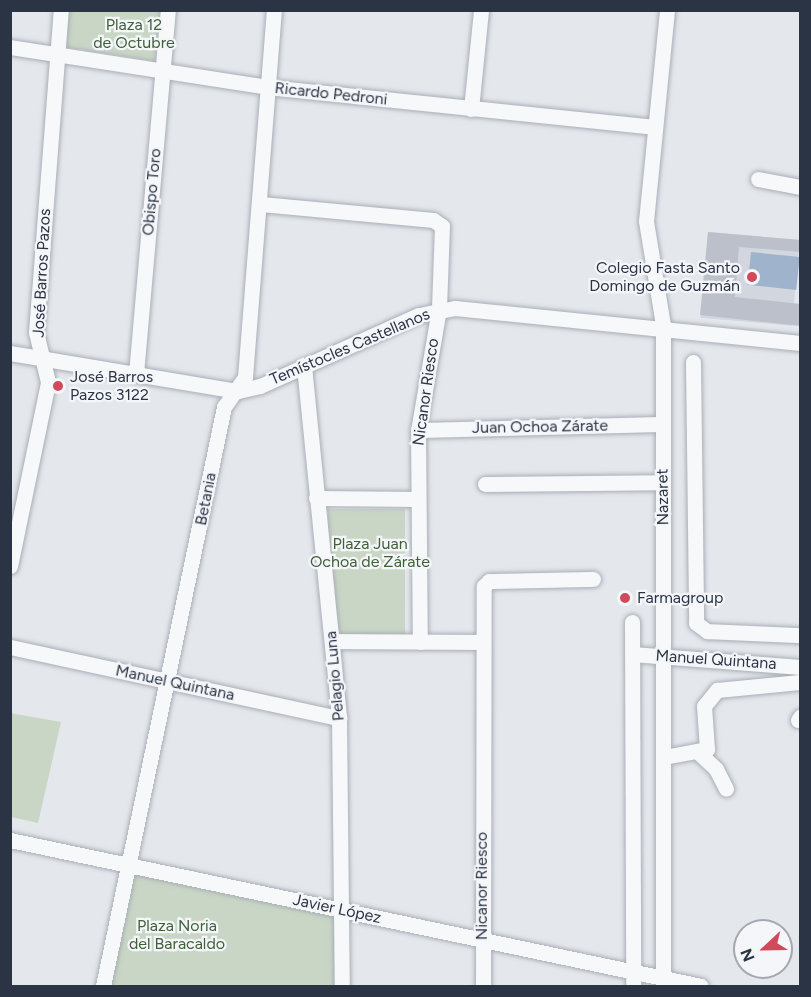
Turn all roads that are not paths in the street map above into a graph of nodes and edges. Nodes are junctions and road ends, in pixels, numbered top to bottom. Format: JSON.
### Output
{"nodes":[{"id":1,"x":61,"y":10,"type":"edge"},
{"id":2,"x":168,"y":10,"type":"edge"},
{"id":3,"x":274,"y":10,"type":"edge"},
{"id":4,"x":482,"y":10,"type":"edge"},
{"id":5,"x":668,"y":10,"type":"edge"},
{"id":6,"x":10,"y":48,"type":"edge"},
{"id":7,"x":57,"y":55,"type":"junction"},
{"id":8,"x":163,"y":72,"type":"junction"},
{"id":9,"x":267,"y":87,"type":"junction"},
{"id":10,"x":471,"y":109,"type":"junction"},
{"id":11,"x":652,"y":127,"type":"junction"},
{"id":12,"x":758,"y":179,"type":"dead end"},
{"id":13,"x":801,"y":186,"type":"edge"},
{"id":14,"x":261,"y":204,"type":"junction"},
{"id":15,"x":439,"y":309,"type":"junction"},
{"id":16,"x":663,"y":325,"type":"junction"},
{"id":17,"x":801,"y":343,"type":"edge"},
{"id":18,"x":10,"y":353,"type":"edge"},
{"id":19,"x":45,"y":359,"type":"junction"},
{"id":20,"x":693,"y":362,"type":"dead end"},
{"id":21,"x":303,"y":366,"type":"junction"},
{"id":22,"x":136,"y":374,"type":"junction"},
{"id":23,"x":238,"y":391,"type":"junction"},
{"id":24,"x":663,"y":424,"type":"junction"},
{"id":25,"x":418,"y":430,"type":"junction"},
{"id":26,"x":662,"y":482,"type":"junction"},
{"id":27,"x":485,"y":484,"type":"dead end"},
{"id":28,"x":316,"y":498,"type":"junction"},
{"id":29,"x":418,"y":500,"type":"junction"},
{"id":30,"x":10,"y":566,"type":"edge"},
{"id":31,"x":593,"y":579,"type":"dead end"},
{"id":32,"x":632,"y":622,"type":"dead end"},
{"id":33,"x":801,"y":635,"type":"edge"},
{"id":34,"x":332,"y":642,"type":"junction"},
{"id":35,"x":420,"y":642,"type":"junction"},
{"id":36,"x":480,"y":642,"type":"junction"},
{"id":37,"x":10,"y":647,"type":"edge"},
{"id":38,"x":632,"y":654,"type":"junction"},
{"id":39,"x":665,"y":654,"type":"junction"},
{"id":40,"x":801,"y":667,"type":"edge"},
{"id":41,"x":169,"y":682,"type":"junction"},
{"id":42,"x":799,"y":687,"type":"edge"},
{"id":43,"x":339,"y":718,"type":"junction"},
{"id":44,"x":700,"y":754,"type":"junction"},
{"id":45,"x":664,"y":758,"type":"junction"},
{"id":46,"x":726,"y":789,"type":"dead end"},
{"id":47,"x":10,"y":840,"type":"edge"},
{"id":48,"x":127,"y":865,"type":"junction"},
{"id":49,"x":340,"y":909,"type":"junction"},
{"id":50,"x":482,"y":939,"type":"junction"},
{"id":51,"x":632,"y":971,"type":"junction"},
{"id":52,"x":663,"y":982,"type":"edge"},
{"id":53,"x":103,"y":987,"type":"edge"},
{"id":54,"x":342,"y":987,"type":"edge"},
{"id":55,"x":483,"y":987,"type":"edge"},
{"id":56,"x":633,"y":987,"type":"edge"},
{"id":57,"x":701,"y":987,"type":"edge"}],
"edges":[{"from":1,"to":7,"type":"street","name":"José Barros Pazos"},
{"from":2,"to":8,"type":"street","name":"Obispo Toro"},
{"from":3,"to":9,"type":"street","name":"Betania"},
{"from":4,"to":10,"type":"street"},
{"from":5,"to":11,"type":"street","name":"Nazaret"},
{"from":6,"to":7,"type":"street","name":"Ricardo Pedroni"},
{"from":7,"to":8,"type":"street","name":"Ricardo Pedroni"},
{"from":7,"to":19,"type":"street","name":"José Barros Pazos"},
{"from":8,"to":9,"type":"street","name":"Ricardo Pedroni"},
{"from":8,"to":22,"type":"street","name":"Obispo Toro"},
{"from":9,"to":10,"type":"street","name":"Ricardo Pedroni"},
{"from":9,"to":14,"type":"street","name":"Betania"},
{"from":10,"to":11,"type":"street","name":"Ricardo Pedroni"},
{"from":11,"to":16,"type":"street","name":"Nazaret"},
{"from":12,"to":13,"type":"street"},
{"from":14,"to":15,"type":"street","name":"Nicanor Riesco"},
{"from":14,"to":23,"type":"street","name":"Betania"},
{"from":15,"to":16,"type":"street","name":"Temístocles Castellanos"},
{"from":15,"to":21,"type":"street","name":"Temístocles Castellanos"},
{"from":15,"to":25,"type":"street","name":"Nicanor Riesco"},
{"from":16,"to":17,"type":"street","name":"Temístocles Castellanos"},
{"from":16,"to":24,"type":"street","name":"Nazaret"},
{"from":18,"to":19,"type":"street"},
{"from":19,"to":22,"type":"street"},
{"from":19,"to":30,"type":"street","name":"José Barros Pazos"},
{"from":20,"to":33,"type":"street"},
{"from":21,"to":23,"type":"street","name":"Temístocles Castellanos"},
{"from":21,"to":28,"type":"street","name":"Pelagio Luna"},
{"from":22,"to":23,"type":"street"},
{"from":23,"to":41,"type":"street","name":"Betania"},
{"from":24,"to":25,"type":"street","name":"Juan Ochoa Zárate"},
{"from":24,"to":26,"type":"street","name":"Nazaret"},
{"from":25,"to":29,"type":"street","name":"Nicanor Riesco"},
{"from":26,"to":27,"type":"street"},
{"from":26,"to":39,"type":"street","name":"Nazaret"},
{"from":28,"to":29,"type":"street"},
{"from":28,"to":34,"type":"street","name":"Pelagio Luna"},
{"from":29,"to":35,"type":"street","name":"Nicanor Riesco"},
{"from":31,"to":36,"type":"street","name":"Nicanor Riesco"},
{"from":32,"to":38,"type":"street"},
{"from":34,"to":35,"type":"street"},
{"from":34,"to":43,"type":"street","name":"Pelagio Luna"},
{"from":35,"to":36,"type":"street"},
{"from":36,"to":50,"type":"street","name":"Nicanor Riesco"},
{"from":37,"to":41,"type":"street","name":"Manuel Quintana"},
{"from":38,"to":39,"type":"street","name":"Manuel Quintana"},
{"from":38,"to":51,"type":"street"},
{"from":39,"to":40,"type":"street","name":"Manuel Quintana"},
{"from":39,"to":45,"type":"street","name":"Nazaret"},
{"from":41,"to":43,"type":"street","name":"Manuel Quintana"},
{"from":41,"to":48,"type":"street","name":"Betania"},
{"from":42,"to":44,"type":"street"},
{"from":43,"to":49,"type":"street","name":"Pelagio Luna"},
{"from":44,"to":45,"type":"street"},
{"from":44,"to":46,"type":"street"},
{"from":45,"to":52,"type":"street","name":"Nazaret"},
{"from":47,"to":48,"type":"street","name":"Javier López"},
{"from":48,"to":49,"type":"street","name":"Javier López"},
{"from":48,"to":53,"type":"street","name":"Betania"},
{"from":49,"to":50,"type":"street","name":"Javier López"},
{"from":49,"to":54,"type":"street","name":"Pelagio Luna"},
{"from":50,"to":51,"type":"street","name":"Javier López"},
{"from":50,"to":55,"type":"street","name":"Nicanor Riesco"},
{"from":51,"to":52,"type":"street","name":"Javier López"},
{"from":51,"to":56,"type":"street"},
{"from":52,"to":57,"type":"street","name":"Javier López"}]}
